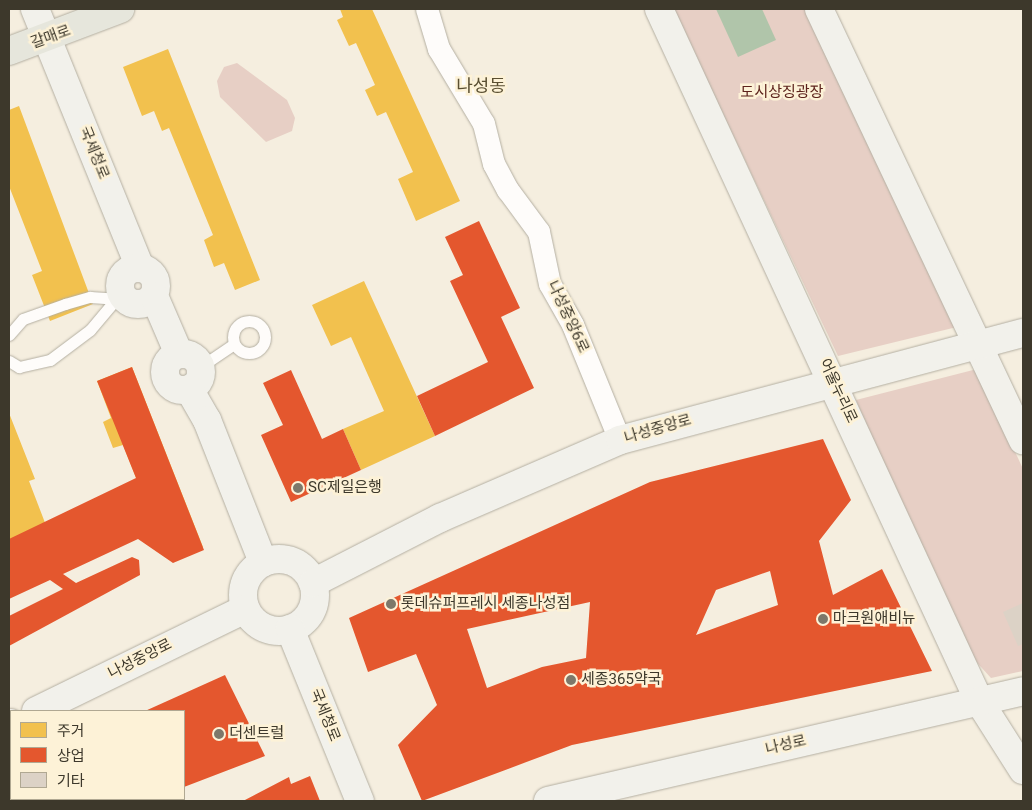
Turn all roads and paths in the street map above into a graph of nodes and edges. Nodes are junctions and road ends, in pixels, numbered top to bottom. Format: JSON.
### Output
{"nodes":[{"id":1,"x":35,"y":9,"type":"edge"},
{"id":2,"x":120,"y":9,"type":"edge"},
{"id":3,"x":427,"y":9,"type":"edge"},
{"id":4,"x":659,"y":9,"type":"edge"},
{"id":5,"x":819,"y":9,"type":"edge"},
{"id":6,"x":48,"y":39,"type":"junction"},
{"id":7,"x":9,"y":51,"type":"edge"},
{"id":8,"x":1023,"y":333,"type":"edge"},
{"id":9,"x":9,"y":335,"type":"edge"},
{"id":10,"x":234,"y":344,"type":"dead end"},
{"id":11,"x":978,"y":344,"type":"junction"},
{"id":12,"x":9,"y":361,"type":"edge"},
{"id":13,"x":189,"y":370,"type":"junction"},
{"id":14,"x":834,"y":381,"type":"junction"},
{"id":15,"x":620,"y":440,"type":"junction"},
{"id":16,"x":1023,"y":440,"type":"edge"},
{"id":17,"x":263,"y":562,"type":"junction"},
{"id":18,"x":313,"y":583,"type":"junction"},
{"id":19,"x":245,"y":609,"type":"junction"},
{"id":20,"x":290,"y":629,"type":"junction"},
{"id":21,"x":1023,"y":691,"type":"edge"},
{"id":22,"x":979,"y":701,"type":"junction"},
{"id":23,"x":38,"y":710,"type":"edge"},
{"id":24,"x":1023,"y":770,"type":"edge"},
{"id":25,"x":622,"y":792,"type":"edge"},
{"id":26,"x":360,"y":801,"type":"edge"},
{"id":27,"x":548,"y":801,"type":"edge"}],
"edges":[{"from":1,"to":6,"type":"street","name":"국세청로"},
{"from":2,"to":6,"type":"main road","name":"갈매로"},
{"from":3,"to":15,"type":"street","name":"나성중앙6로"},
{"from":4,"to":14,"type":"street","name":"어울누리로"},
{"from":5,"to":11,"type":"street"},
{"from":6,"to":7,"type":"main road","name":"갈매로"},
{"from":6,"to":13,"type":"street","name":"국세청로"},
{"from":8,"to":11,"type":"street","name":"나성중앙로"},
{"from":9,"to":12,"type":"lane"},
{"from":10,"to":13,"type":"lane"},
{"from":11,"to":14,"type":"street","name":"나성중앙로"},
{"from":11,"to":16,"type":"street"},
{"from":13,"to":17,"type":"street"},
{"from":14,"to":15,"type":"street","name":"나성중앙로"},
{"from":14,"to":22,"type":"street","name":"어울누리로"},
{"from":15,"to":18,"type":"street","name":"나성중앙로"},
{"from":17,"to":18,"type":"street"},
{"from":17,"to":19,"type":"street"},
{"from":18,"to":20,"type":"street"},
{"from":19,"to":20,"type":"street"},
{"from":19,"to":23,"type":"street","name":"나성중앙로"},
{"from":20,"to":26,"type":"street","name":"국세청로"},
{"from":21,"to":22,"type":"street","name":"나성로"},
{"from":22,"to":24,"type":"street","name":"어울누리로"},
{"from":22,"to":25,"type":"street","name":"나성로"},
{"from":25,"to":27,"type":"street","name":"나성로"}]}
